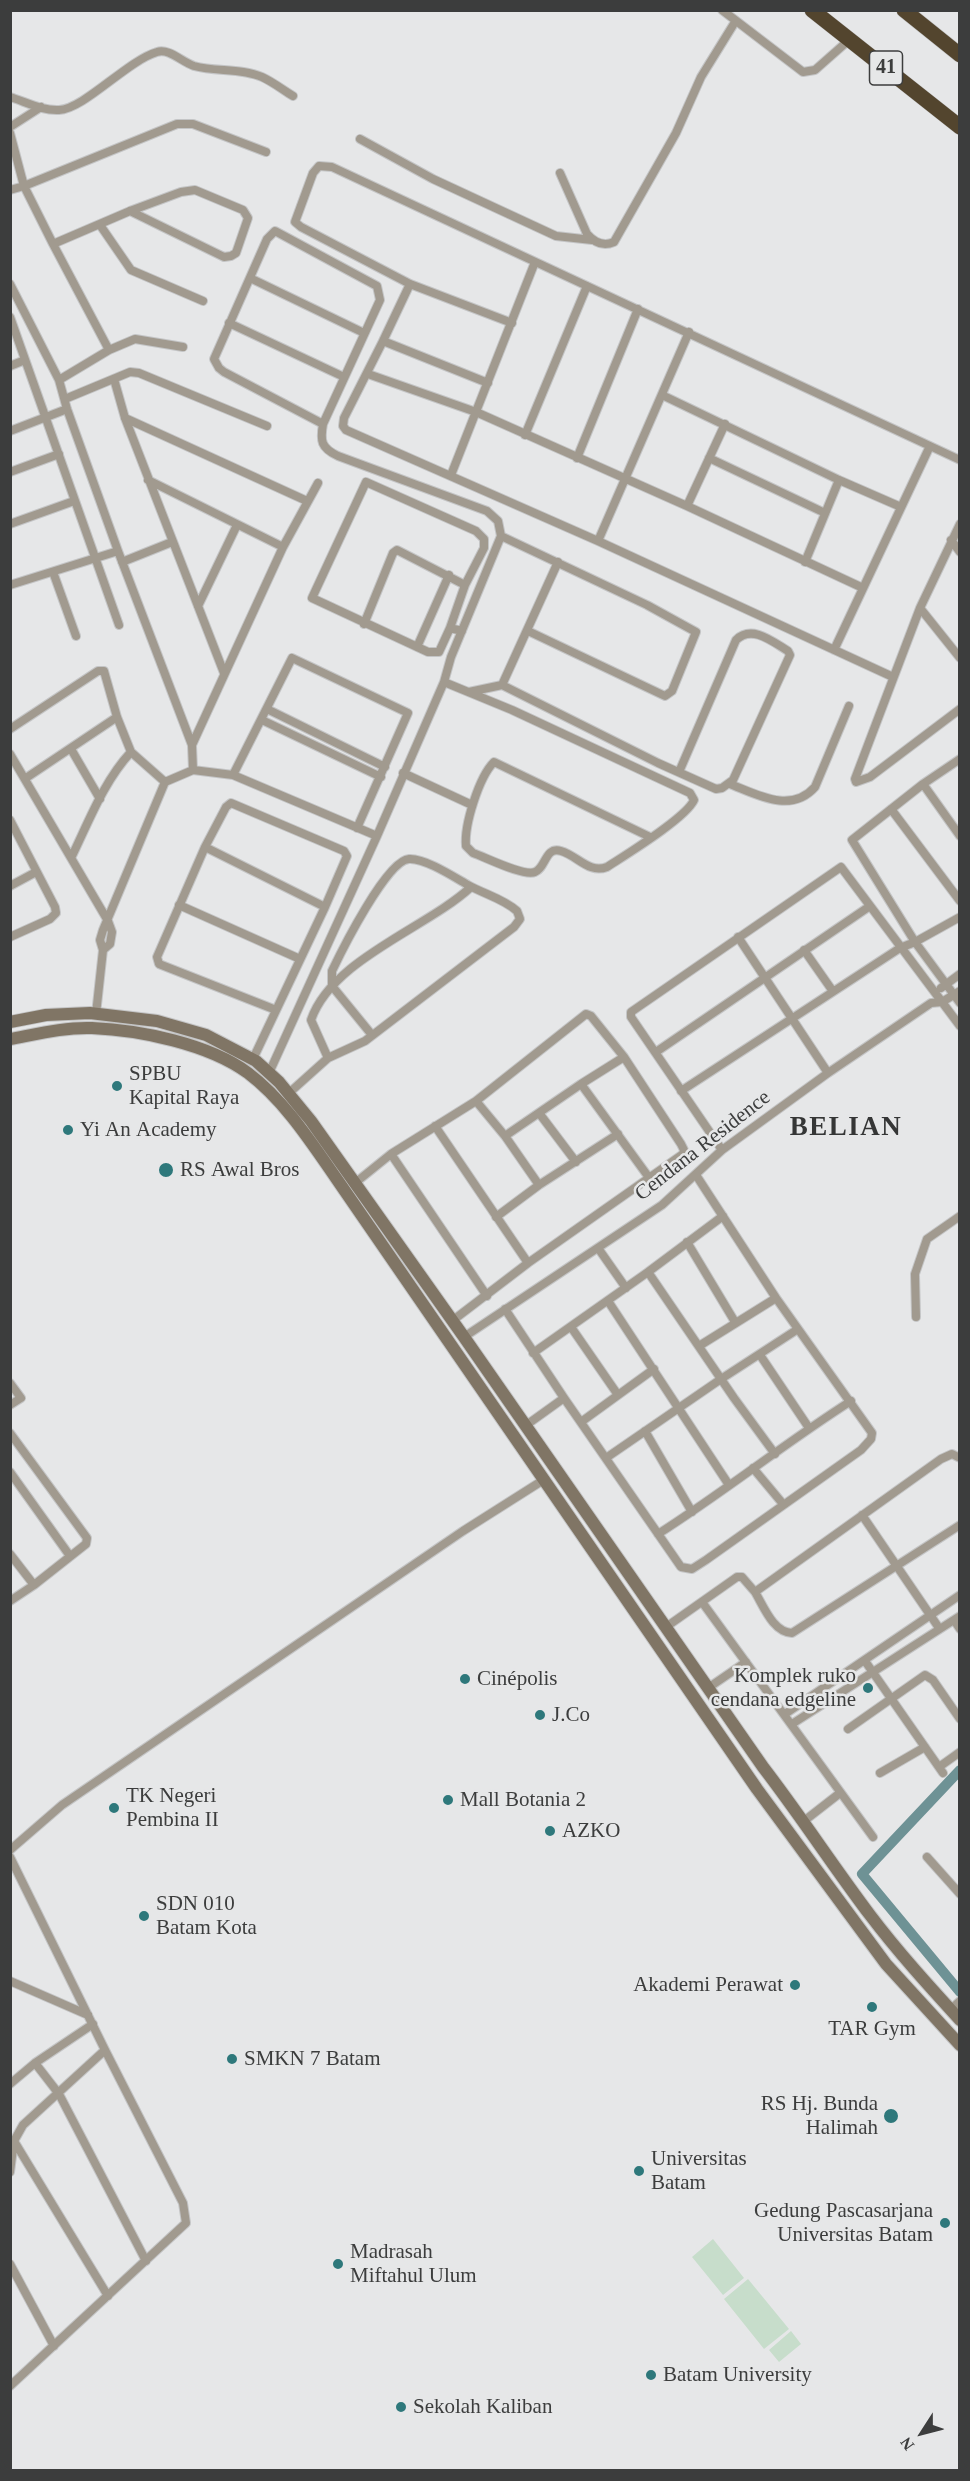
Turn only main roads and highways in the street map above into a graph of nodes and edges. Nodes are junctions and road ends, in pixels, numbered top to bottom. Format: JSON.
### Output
{"nodes":[{"id":1,"x":812,"y":10,"type":"edge"},
{"id":2,"x":904,"y":10,"type":"edge"},
{"id":3,"x":960,"y":55,"type":"edge"},
{"id":4,"x":960,"y":127,"type":"edge"},
{"id":5,"x":10,"y":1022,"type":"edge"},
{"id":6,"x":10,"y":1039,"type":"edge"},
{"id":7,"x":425,"y":1284,"type":"junction"},
{"id":8,"x":414,"y":1292,"type":"junction"},
{"id":9,"x":837,"y":1868,"type":"junction"},
{"id":10,"x":824,"y":1879,"type":"junction"},
{"id":11,"x":956,"y":2004,"type":"edge"},
{"id":12,"x":960,"y":2020,"type":"edge"},
{"id":13,"x":960,"y":2045,"type":"edge"}],
"edges":[{"from":1,"to":4,"type":"highway","number":"41"},
{"from":2,"to":3,"type":"highway"},
{"from":5,"to":7,"type":"main road"},
{"from":6,"to":8,"type":"main road"},
{"from":7,"to":8,"type":"main road"},
{"from":7,"to":9,"type":"main road"},
{"from":8,"to":10,"type":"main road"},
{"from":9,"to":10,"type":"main road"},
{"from":9,"to":11,"type":"main road"},
{"from":10,"to":13,"type":"main road"},
{"from":11,"to":12,"type":"main road"}]}
